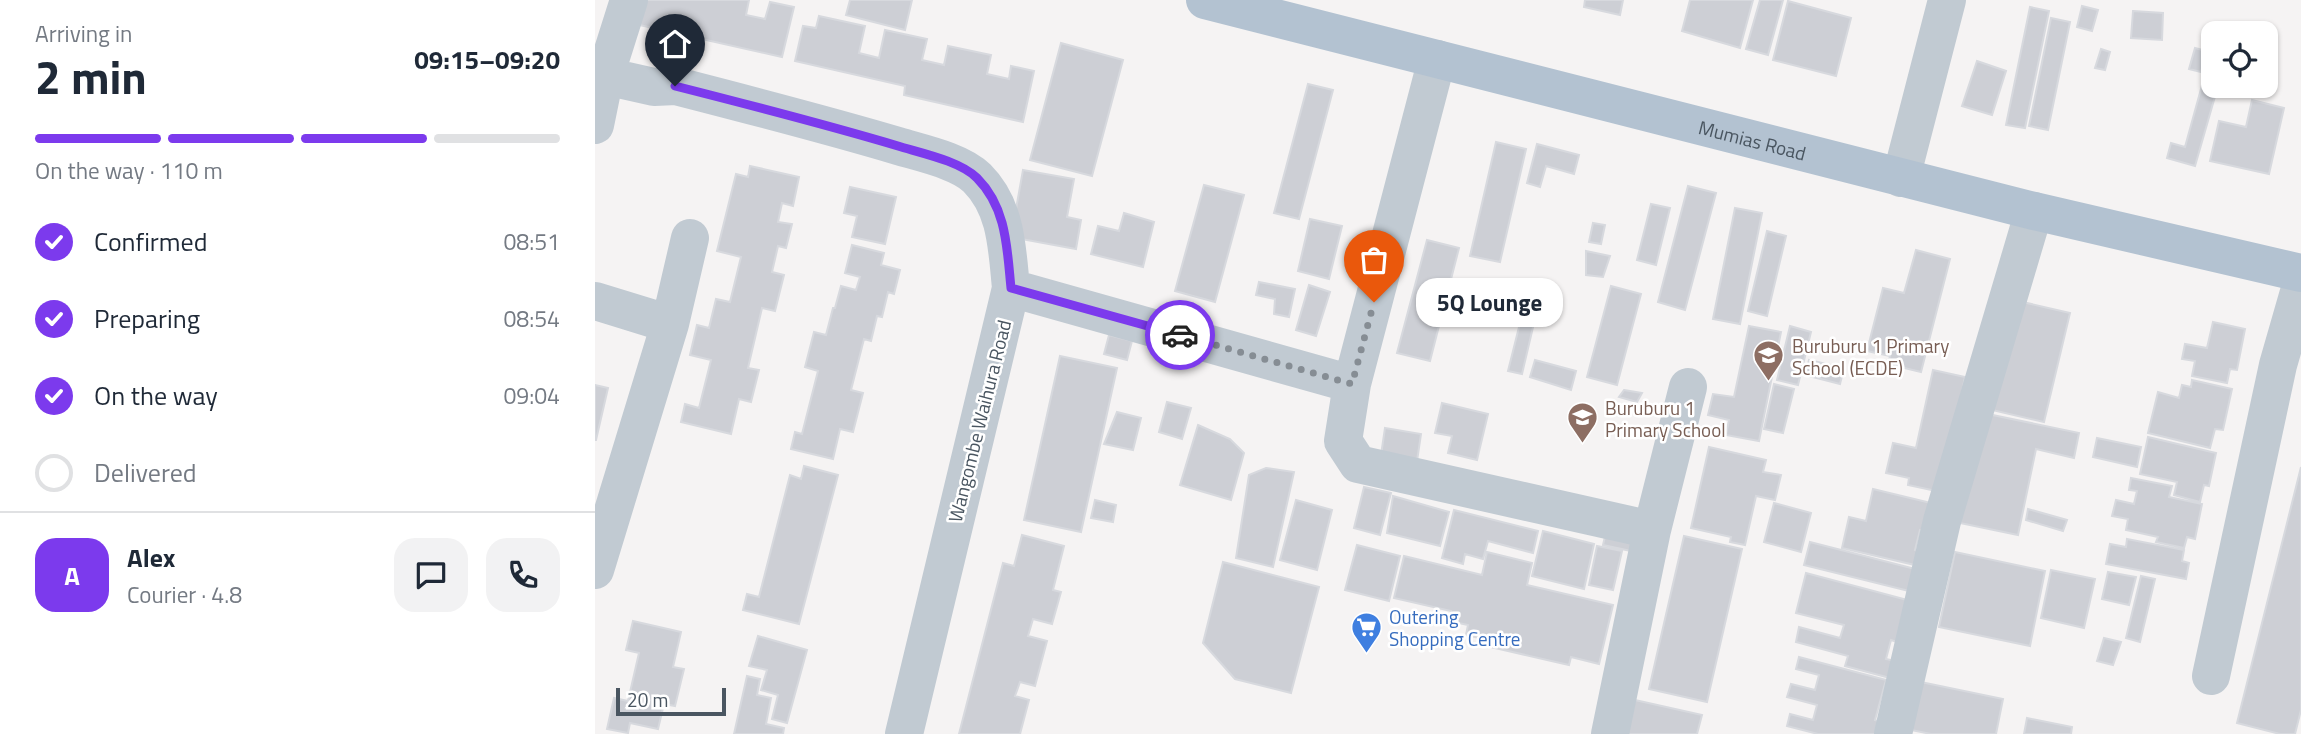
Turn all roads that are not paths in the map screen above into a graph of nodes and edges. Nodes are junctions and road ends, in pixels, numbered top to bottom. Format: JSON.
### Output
{"nodes":[{"id":1,"x":629,"y":0,"type":"edge"},
{"id":2,"x":1205,"y":0,"type":"edge"},
{"id":3,"x":1947,"y":0,"type":"edge"},
{"id":4,"x":1437,"y":59,"type":"junction"},
{"id":5,"x":605,"y":76,"type":"junction"},
{"id":6,"x":595,"y":125,"type":"edge"},
{"id":7,"x":1901,"y":178,"type":"junction"},
{"id":8,"x":2034,"y":211,"type":"junction"},
{"id":9,"x":690,"y":238,"type":"dead end"},
{"id":10,"x":2301,"y":272,"type":"edge"},
{"id":11,"x":2301,"y":285,"type":"edge"},
{"id":12,"x":1011,"y":288,"type":"junction"},
{"id":13,"x":595,"y":301,"type":"edge"},
{"id":14,"x":670,"y":324,"type":"junction"},
{"id":15,"x":1352,"y":384,"type":"junction"},
{"id":16,"x":1688,"y":387,"type":"dead end"},
{"id":17,"x":1652,"y":530,"type":"junction"},
{"id":18,"x":595,"y":570,"type":"edge"},
{"id":19,"x":2211,"y":676,"type":"dead end"},
{"id":20,"x":904,"y":734,"type":"edge"},
{"id":21,"x":1610,"y":734,"type":"edge"},
{"id":22,"x":1893,"y":734,"type":"edge"}],
"edges":[{"from":1,"to":5,"type":"street"},
{"from":2,"to":4,"type":"main road","name":"Mumias Road"},
{"from":3,"to":7,"type":"street"},
{"from":4,"to":7,"type":"main road","name":"Mumias Road"},
{"from":4,"to":15,"type":"street"},
{"from":5,"to":6,"type":"street"},
{"from":5,"to":12,"type":"street","name":"Wangombe Waihura Road"},
{"from":7,"to":8,"type":"main road","name":"Mumias Road"},
{"from":8,"to":10,"type":"main road","name":"Mumias Road"},
{"from":8,"to":22,"type":"street"},
{"from":9,"to":14,"type":"street"},
{"from":11,"to":19,"type":"street"},
{"from":12,"to":15,"type":"street"},
{"from":12,"to":20,"type":"street","name":"Wangombe Waihura Road"},
{"from":13,"to":14,"type":"street"},
{"from":14,"to":18,"type":"street"},
{"from":15,"to":17,"type":"street"},
{"from":16,"to":17,"type":"street"},
{"from":17,"to":21,"type":"street"}]}
